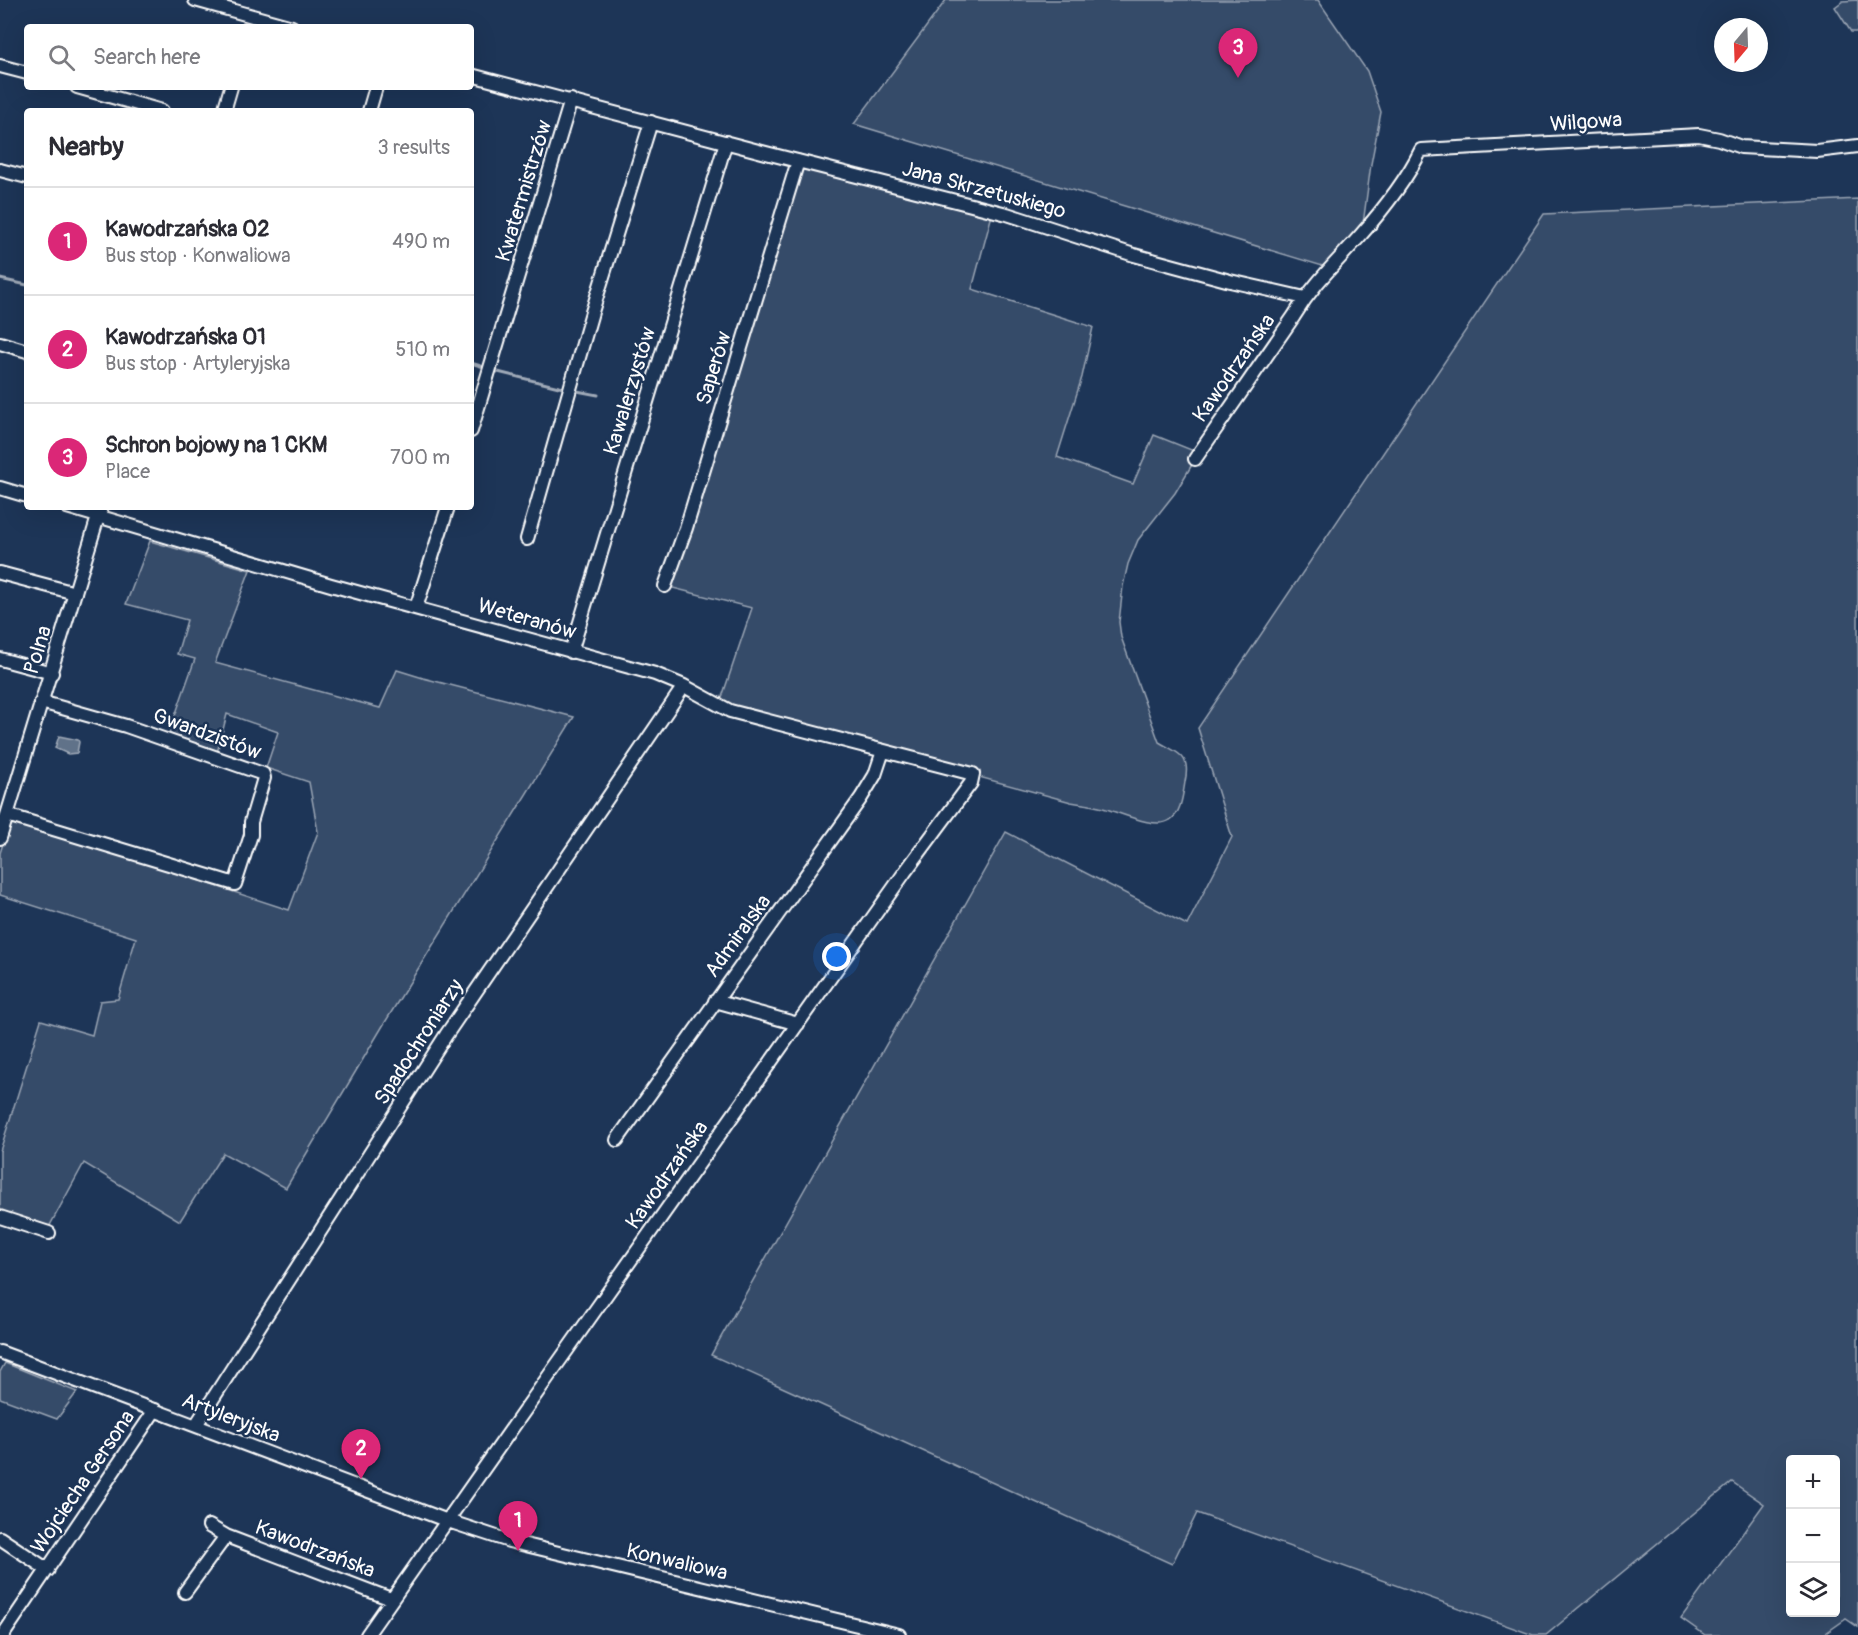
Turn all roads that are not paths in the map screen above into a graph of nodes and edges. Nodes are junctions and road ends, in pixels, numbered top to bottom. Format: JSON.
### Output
{"nodes":[{"id":1,"x":195,"y":0,"type":"edge"},
{"id":2,"x":252,"y":21,"type":"edge"},
{"id":3,"x":272,"y":24,"type":"edge"},
{"id":4,"x":0,"y":66,"type":"edge"},
{"id":5,"x":24,"y":72,"type":"edge"},
{"id":6,"x":474,"y":76,"type":"edge"},
{"id":7,"x":88,"y":90,"type":"edge"},
{"id":8,"x":230,"y":90,"type":"edge"},
{"id":9,"x":375,"y":90,"type":"edge"},
{"id":10,"x":571,"y":100,"type":"junction"},
{"id":11,"x":151,"y":108,"type":"edge"},
{"id":12,"x":225,"y":108,"type":"edge"},
{"id":13,"x":370,"y":108,"type":"edge"},
{"id":14,"x":651,"y":122,"type":"junction"},
{"id":15,"x":726,"y":142,"type":"junction"},
{"id":16,"x":1858,"y":146,"type":"edge"},
{"id":17,"x":798,"y":161,"type":"junction"},
{"id":18,"x":0,"y":170,"type":"edge"},
{"id":19,"x":24,"y":176,"type":"edge"},
{"id":20,"x":1359,"y":237,"type":"joint"},
{"id":21,"x":1305,"y":298,"type":"junction"},
{"id":22,"x":0,"y":343,"type":"edge"},
{"id":23,"x":24,"y":350,"type":"edge"},
{"id":24,"x":474,"y":421,"type":"edge"},
{"id":25,"x":1195,"y":459,"type":"dead end"},
{"id":26,"x":0,"y":488,"type":"edge"},
{"id":27,"x":24,"y":495,"type":"edge"},
{"id":28,"x":447,"y":510,"type":"edge"},
{"id":29,"x":99,"y":512,"type":"edge"},
{"id":30,"x":527,"y":539,"type":"dead end"},
{"id":31,"x":0,"y":573,"type":"edge"},
{"id":32,"x":665,"y":586,"type":"dead end"},
{"id":33,"x":75,"y":593,"type":"junction"},
{"id":34,"x":416,"y":608,"type":"junction"},
{"id":35,"x":571,"y":652,"type":"junction"},
{"id":36,"x":0,"y":659,"type":"edge"},
{"id":37,"x":52,"y":673,"type":"junction"},
{"id":38,"x":684,"y":686,"type":"junction"},
{"id":39,"x":41,"y":702,"type":"junction"},
{"id":40,"x":883,"y":751,"type":"junction"},
{"id":41,"x":973,"y":774,"type":"joint"},
{"id":42,"x":7,"y":815,"type":"junction"},
{"id":43,"x":0,"y":838,"type":"edge"},
{"id":44,"x":715,"y":1002,"type":"junction"},
{"id":45,"x":798,"y":1024,"type":"junction"},
{"id":46,"x":616,"y":1140,"type":"dead end"},
{"id":47,"x":0,"y":1217,"type":"edge"},
{"id":48,"x":49,"y":1233,"type":"dead end"},
{"id":49,"x":0,"y":1352,"type":"edge"},
{"id":50,"x":155,"y":1410,"type":"junction"},
{"id":51,"x":196,"y":1425,"type":"junction"},
{"id":52,"x":448,"y":1521,"type":"junction"},
{"id":53,"x":209,"y":1526,"type":"dead end"},
{"id":54,"x":226,"y":1536,"type":"junction"},
{"id":55,"x":0,"y":1538,"type":"edge"},
{"id":56,"x":48,"y":1570,"type":"junction"},
{"id":57,"x":185,"y":1592,"type":"dead end"},
{"id":58,"x":391,"y":1599,"type":"junction"},
{"id":59,"x":3,"y":1635,"type":"edge"},
{"id":60,"x":367,"y":1635,"type":"edge"},
{"id":61,"x":899,"y":1635,"type":"edge"}],
"edges":[{"from":1,"to":2,"type":"street"},
{"from":2,"to":3,"type":"street"},
{"from":4,"to":5,"type":"street"},
{"from":6,"to":10,"type":"street","name":"Jana Skrzetuskiego"},
{"from":7,"to":11,"type":"street"},
{"from":8,"to":12,"type":"street"},
{"from":9,"to":13,"type":"street"},
{"from":10,"to":14,"type":"street","name":"Jana Skrzetuskiego"},
{"from":10,"to":24,"type":"street","name":"Kwatermistrzów"},
{"from":14,"to":15,"type":"street","name":"Jana Skrzetuskiego"},
{"from":14,"to":30,"type":"street"},
{"from":15,"to":17,"type":"street","name":"Jana Skrzetuskiego"},
{"from":15,"to":35,"type":"street","name":"Kawalerzystów"},
{"from":16,"to":20,"type":"street","name":"Wilgowa"},
{"from":17,"to":21,"type":"street","name":"Jana Skrzetuskiego"},
{"from":17,"to":32,"type":"street","name":"Saperów"},
{"from":18,"to":19,"type":"street"},
{"from":20,"to":21,"type":"street","name":"Kawodrzańska"},
{"from":21,"to":25,"type":"street","name":"Kawodrzańska"},
{"from":22,"to":23,"type":"street"},
{"from":26,"to":27,"type":"street"},
{"from":28,"to":34,"type":"street"},
{"from":29,"to":33,"type":"street","name":"Polna"},
{"from":29,"to":34,"type":"street","name":"Weteranów"},
{"from":31,"to":33,"type":"street"},
{"from":33,"to":37,"type":"street","name":"Polna"},
{"from":34,"to":35,"type":"street","name":"Weteranów"},
{"from":35,"to":38,"type":"street","name":"Weteranów"},
{"from":36,"to":37,"type":"street"},
{"from":37,"to":39,"type":"street","name":"Polna"},
{"from":38,"to":40,"type":"street","name":"Weteranów"},
{"from":38,"to":51,"type":"street","name":"Spadochroniarzy"},
{"from":39,"to":42,"type":"street","name":"Polna"},
{"from":39,"to":42,"type":"street","name":"Gwardzistów"},
{"from":40,"to":41,"type":"street","name":"Weteranów"},
{"from":40,"to":44,"type":"street","name":"Admiralska"},
{"from":41,"to":45,"type":"street","name":"Kawodrzańska"},
{"from":42,"to":43,"type":"street","name":"Polna"},
{"from":44,"to":45,"type":"street"},
{"from":44,"to":46,"type":"street","name":"Admiralska"},
{"from":45,"to":52,"type":"street","name":"Kawodrzańska"},
{"from":47,"to":48,"type":"street"},
{"from":49,"to":50,"type":"street","name":"Artyleryjska"},
{"from":50,"to":51,"type":"street","name":"Artyleryjska"},
{"from":50,"to":56,"type":"street","name":"Wojciecha Gersona"},
{"from":51,"to":52,"type":"street","name":"Artyleryjska"},
{"from":52,"to":58,"type":"street","name":"Kawodrzańska"},
{"from":52,"to":61,"type":"street","name":"Konwaliowa"},
{"from":53,"to":54,"type":"street","name":"Kawodrzańska"},
{"from":54,"to":57,"type":"street","name":"Kawodrzańska"},
{"from":54,"to":58,"type":"street","name":"Kawodrzańska"},
{"from":55,"to":56,"type":"street"},
{"from":56,"to":59,"type":"street","name":"Wojciecha Gersona"},
{"from":58,"to":60,"type":"street","name":"Kawodrzańska"}]}
